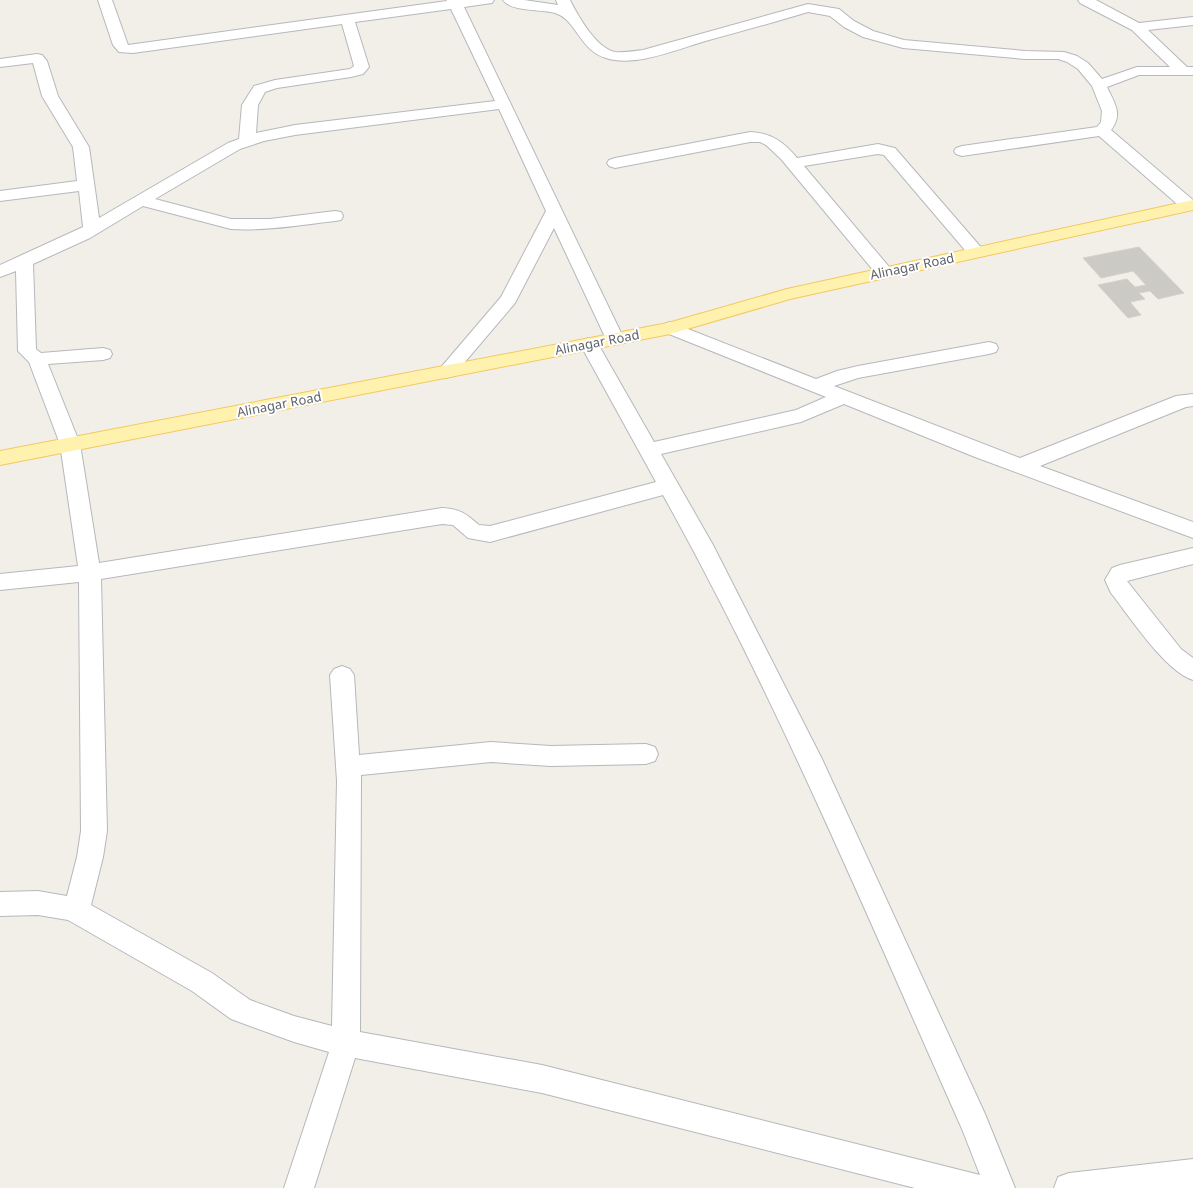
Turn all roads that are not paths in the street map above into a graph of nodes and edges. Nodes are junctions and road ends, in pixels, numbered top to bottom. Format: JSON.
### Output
{"nodes":[{"id":1,"x":105,"y":0,"type":"edge"},
{"id":2,"x":487,"y":0,"type":"edge"},
{"id":3,"x":510,"y":0,"type":"edge"},
{"id":4,"x":563,"y":0,"type":"edge"},
{"id":5,"x":1085,"y":0,"type":"edge"},
{"id":6,"x":454,"y":2,"type":"edge"},
{"id":7,"x":570,"y":15,"type":"junction"},
{"id":8,"x":347,"y":19,"type":"junction"},
{"id":9,"x":1193,"y":21,"type":"edge"},
{"id":10,"x":1137,"y":27,"type":"junction"},
{"id":11,"x":0,"y":63,"type":"edge"},
{"id":12,"x":1188,"y":71,"type":"edge"},
{"id":13,"x":1099,"y":85,"type":"junction"},
{"id":14,"x":504,"y":104,"type":"junction"},
{"id":15,"x":1102,"y":131,"type":"junction"},
{"id":16,"x":247,"y":142,"type":"junction"},
{"id":17,"x":962,"y":151,"type":"dead end"},
{"id":18,"x":615,"y":163,"type":"dead end"},
{"id":19,"x":793,"y":163,"type":"junction"},
{"id":20,"x":86,"y":185,"type":"junction"},
{"id":21,"x":0,"y":196,"type":"edge"},
{"id":22,"x":141,"y":201,"type":"junction"},
{"id":23,"x":1192,"y":205,"type":"edge"},
{"id":24,"x":554,"y":211,"type":"junction"},
{"id":25,"x":334,"y":216,"type":"dead end"},
{"id":26,"x":92,"y":229,"type":"junction"},
{"id":27,"x":976,"y":252,"type":"junction"},
{"id":28,"x":24,"y":261,"type":"junction"},
{"id":29,"x":2,"y":271,"type":"edge"},
{"id":30,"x":884,"y":272,"type":"junction"},
{"id":31,"x":670,"y":328,"type":"junction"},
{"id":32,"x":615,"y":339,"type":"junction"},
{"id":33,"x":589,"y":344,"type":"junction"},
{"id":34,"x":988,"y":348,"type":"dead end"},
{"id":35,"x":104,"y":354,"type":"dead end"},
{"id":36,"x":37,"y":359,"type":"junction"},
{"id":37,"x":446,"y":372,"type":"junction"},
{"id":38,"x":817,"y":386,"type":"junction"},
{"id":39,"x":844,"y":397,"type":"junction"},
{"id":40,"x":1193,"y":400,"type":"edge"},
{"id":41,"x":70,"y":444,"type":"junction"},
{"id":42,"x":649,"y":450,"type":"junction"},
{"id":43,"x":0,"y":458,"type":"edge"},
{"id":44,"x":1020,"y":466,"type":"junction"},
{"id":45,"x":669,"y":486,"type":"junction"},
{"id":46,"x":1193,"y":530,"type":"edge"},
{"id":47,"x":1193,"y":556,"type":"edge"},
{"id":48,"x":90,"y":573,"type":"junction"},
{"id":49,"x":0,"y":582,"type":"edge"},
{"id":50,"x":1193,"y":670,"type":"edge"},
{"id":51,"x":342,"y":675,"type":"dead end"},
{"id":52,"x":646,"y":754,"type":"dead end"},
{"id":53,"x":348,"y":766,"type":"junction"},
{"id":54,"x":0,"y":904,"type":"edge"},
{"id":55,"x":76,"y":911,"type":"junction"},
{"id":56,"x":346,"y":1043,"type":"junction"},
{"id":57,"x":1193,"y":1174,"type":"edge"},
{"id":58,"x":300,"y":1188,"type":"edge"},
{"id":59,"x":974,"y":1188,"type":"edge"},
{"id":60,"x":1000,"y":1188,"type":"edge"},
{"id":61,"x":1069,"y":1188,"type":"edge"}],
"edges":[{"from":1,"to":8,"type":"street"},
{"from":2,"to":6,"type":"street"},
{"from":3,"to":7,"type":"street"},
{"from":4,"to":7,"type":"street"},
{"from":5,"to":10,"type":"street"},
{"from":6,"to":8,"type":"street"},
{"from":6,"to":14,"type":"street"},
{"from":7,"to":13,"type":"street"},
{"from":8,"to":16,"type":"street"},
{"from":9,"to":10,"type":"street"},
{"from":10,"to":12,"type":"street"},
{"from":11,"to":20,"type":"street"},
{"from":12,"to":13,"type":"street"},
{"from":13,"to":15,"type":"street"},
{"from":14,"to":16,"type":"street"},
{"from":14,"to":24,"type":"street"},
{"from":15,"to":17,"type":"street"},
{"from":15,"to":23,"type":"street"},
{"from":16,"to":22,"type":"street"},
{"from":18,"to":19,"type":"street"},
{"from":19,"to":27,"type":"street"},
{"from":19,"to":30,"type":"street"},
{"from":20,"to":21,"type":"street"},
{"from":20,"to":26,"type":"street"},
{"from":22,"to":25,"type":"street"},
{"from":22,"to":26,"type":"street"},
{"from":23,"to":27,"type":"main road","name":"Alinagar Road"},
{"from":24,"to":32,"type":"street"},
{"from":24,"to":37,"type":"street"},
{"from":26,"to":28,"type":"street"},
{"from":27,"to":30,"type":"main road","name":"Alinagar Road"},
{"from":28,"to":29,"type":"street"},
{"from":28,"to":36,"type":"street"},
{"from":30,"to":31,"type":"main road","name":"Alinagar Road"},
{"from":31,"to":32,"type":"main road","name":"Alinagar Road"},
{"from":31,"to":38,"type":"street"},
{"from":32,"to":33,"type":"main road","name":"Alinagar Road"},
{"from":33,"to":37,"type":"main road","name":"Alinagar Road"},
{"from":33,"to":42,"type":"street"},
{"from":34,"to":38,"type":"street"},
{"from":35,"to":36,"type":"street"},
{"from":36,"to":41,"type":"street"},
{"from":37,"to":41,"type":"main road","name":"Alinagar Road"},
{"from":38,"to":39,"type":"street"},
{"from":39,"to":42,"type":"street"},
{"from":39,"to":44,"type":"street"},
{"from":40,"to":44,"type":"street"},
{"from":41,"to":43,"type":"main road","name":"Alinagar Road"},
{"from":41,"to":48,"type":"street"},
{"from":42,"to":45,"type":"street"},
{"from":44,"to":46,"type":"street"},
{"from":45,"to":48,"type":"street"},
{"from":45,"to":60,"type":"street"},
{"from":47,"to":50,"type":"street"},
{"from":48,"to":49,"type":"street"},
{"from":48,"to":55,"type":"street"},
{"from":51,"to":53,"type":"street"},
{"from":52,"to":53,"type":"street"},
{"from":53,"to":56,"type":"street"},
{"from":54,"to":55,"type":"street"},
{"from":55,"to":56,"type":"street"},
{"from":56,"to":58,"type":"street"},
{"from":56,"to":59,"type":"street"},
{"from":57,"to":61,"type":"street"}]}
